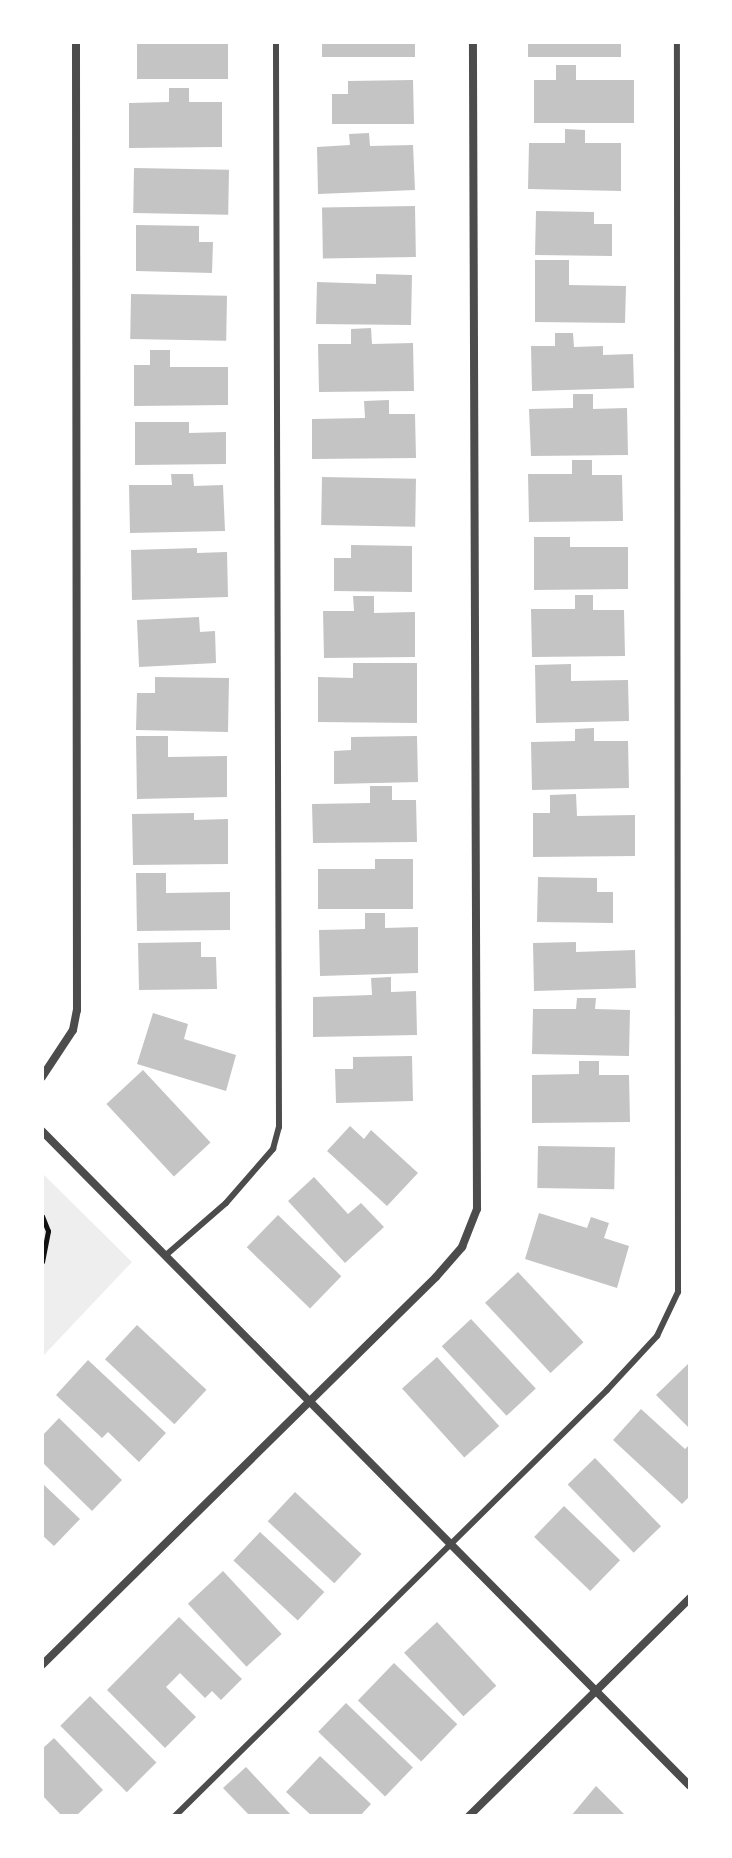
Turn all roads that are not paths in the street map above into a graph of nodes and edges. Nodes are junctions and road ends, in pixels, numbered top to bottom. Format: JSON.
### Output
{"nodes":[{"id":1,"x":76,"y":42,"type":"edge"},
{"id":2,"x":276,"y":42,"type":"edge"},
{"id":3,"x":473,"y":42,"type":"edge"},
{"id":4,"x":677,"y":42,"type":"edge"},
{"id":5,"x":42,"y":1077,"type":"edge"},
{"id":6,"x":42,"y":1131,"type":"edge"},
{"id":7,"x":166,"y":1255,"type":"junction"},
{"id":8,"x":309,"y":1400,"type":"junction"},
{"id":9,"x":450,"y":1542,"type":"junction"},
{"id":10,"x":690,"y":1598,"type":"edge"},
{"id":11,"x":42,"y":1665,"type":"edge"},
{"id":12,"x":596,"y":1691,"type":"junction"},
{"id":13,"x":690,"y":1786,"type":"edge"},
{"id":14,"x":175,"y":1816,"type":"edge"},
{"id":15,"x":469,"y":1816,"type":"edge"}],
"edges":[{"from":1,"to":5,"type":"street"},
{"from":2,"to":7,"type":"lane"},
{"from":3,"to":8,"type":"street"},
{"from":4,"to":9,"type":"lane"},
{"from":6,"to":7,"type":"street"},
{"from":7,"to":8,"type":"street"},
{"from":8,"to":9,"type":"street"},
{"from":8,"to":11,"type":"street"},
{"from":9,"to":12,"type":"street"},
{"from":9,"to":14,"type":"lane"},
{"from":10,"to":12,"type":"street"},
{"from":12,"to":13,"type":"street"},
{"from":12,"to":15,"type":"street"}]}
